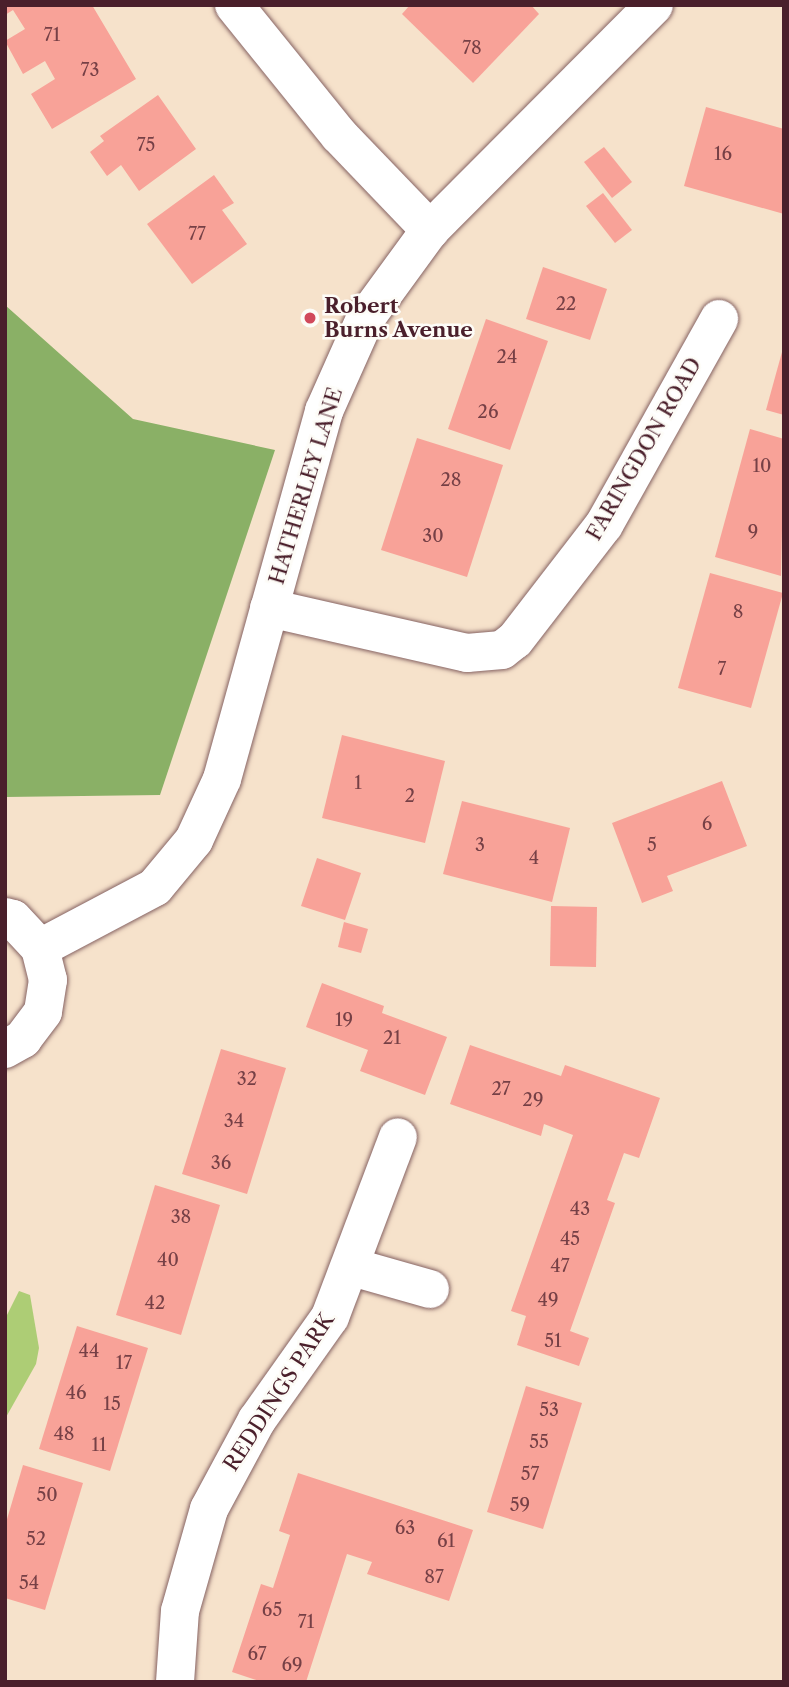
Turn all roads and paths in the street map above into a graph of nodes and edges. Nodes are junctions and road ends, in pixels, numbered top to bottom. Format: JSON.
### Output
{"nodes":[{"id":1,"x":234,"y":5,"type":"edge"},
{"id":2,"x":654,"y":5,"type":"edge"},
{"id":3,"x":430,"y":230,"type":"junction"},
{"id":4,"x":719,"y":319,"type":"dead end"},
{"id":5,"x":269,"y":608,"type":"junction"},
{"id":6,"x":5,"y":917,"type":"edge"},
{"id":7,"x":40,"y":948,"type":"junction"},
{"id":8,"x":5,"y":1049,"type":"edge"},
{"id":9,"x":398,"y":1137,"type":"dead end"},
{"id":10,"x":352,"y":1267,"type":"junction"},
{"id":11,"x":430,"y":1289,"type":"dead end"},
{"id":12,"x":174,"y":1682,"type":"edge"}],
"edges":[{"from":1,"to":3,"type":"street"},
{"from":2,"to":3,"type":"street","name":"HATHERLEY LANE"},
{"from":3,"to":5,"type":"street","name":"HATHERLEY LANE"},
{"from":4,"to":5,"type":"street","name":"FARINGDON ROAD"},
{"from":5,"to":7,"type":"street","name":"HATHERLEY LANE"},
{"from":6,"to":7,"type":"street"},
{"from":7,"to":8,"type":"street"},
{"from":9,"to":10,"type":"street","name":"REDDINGS PARK"},
{"from":10,"to":11,"type":"street"},
{"from":10,"to":12,"type":"street","name":"REDDINGS PARK"}]}
